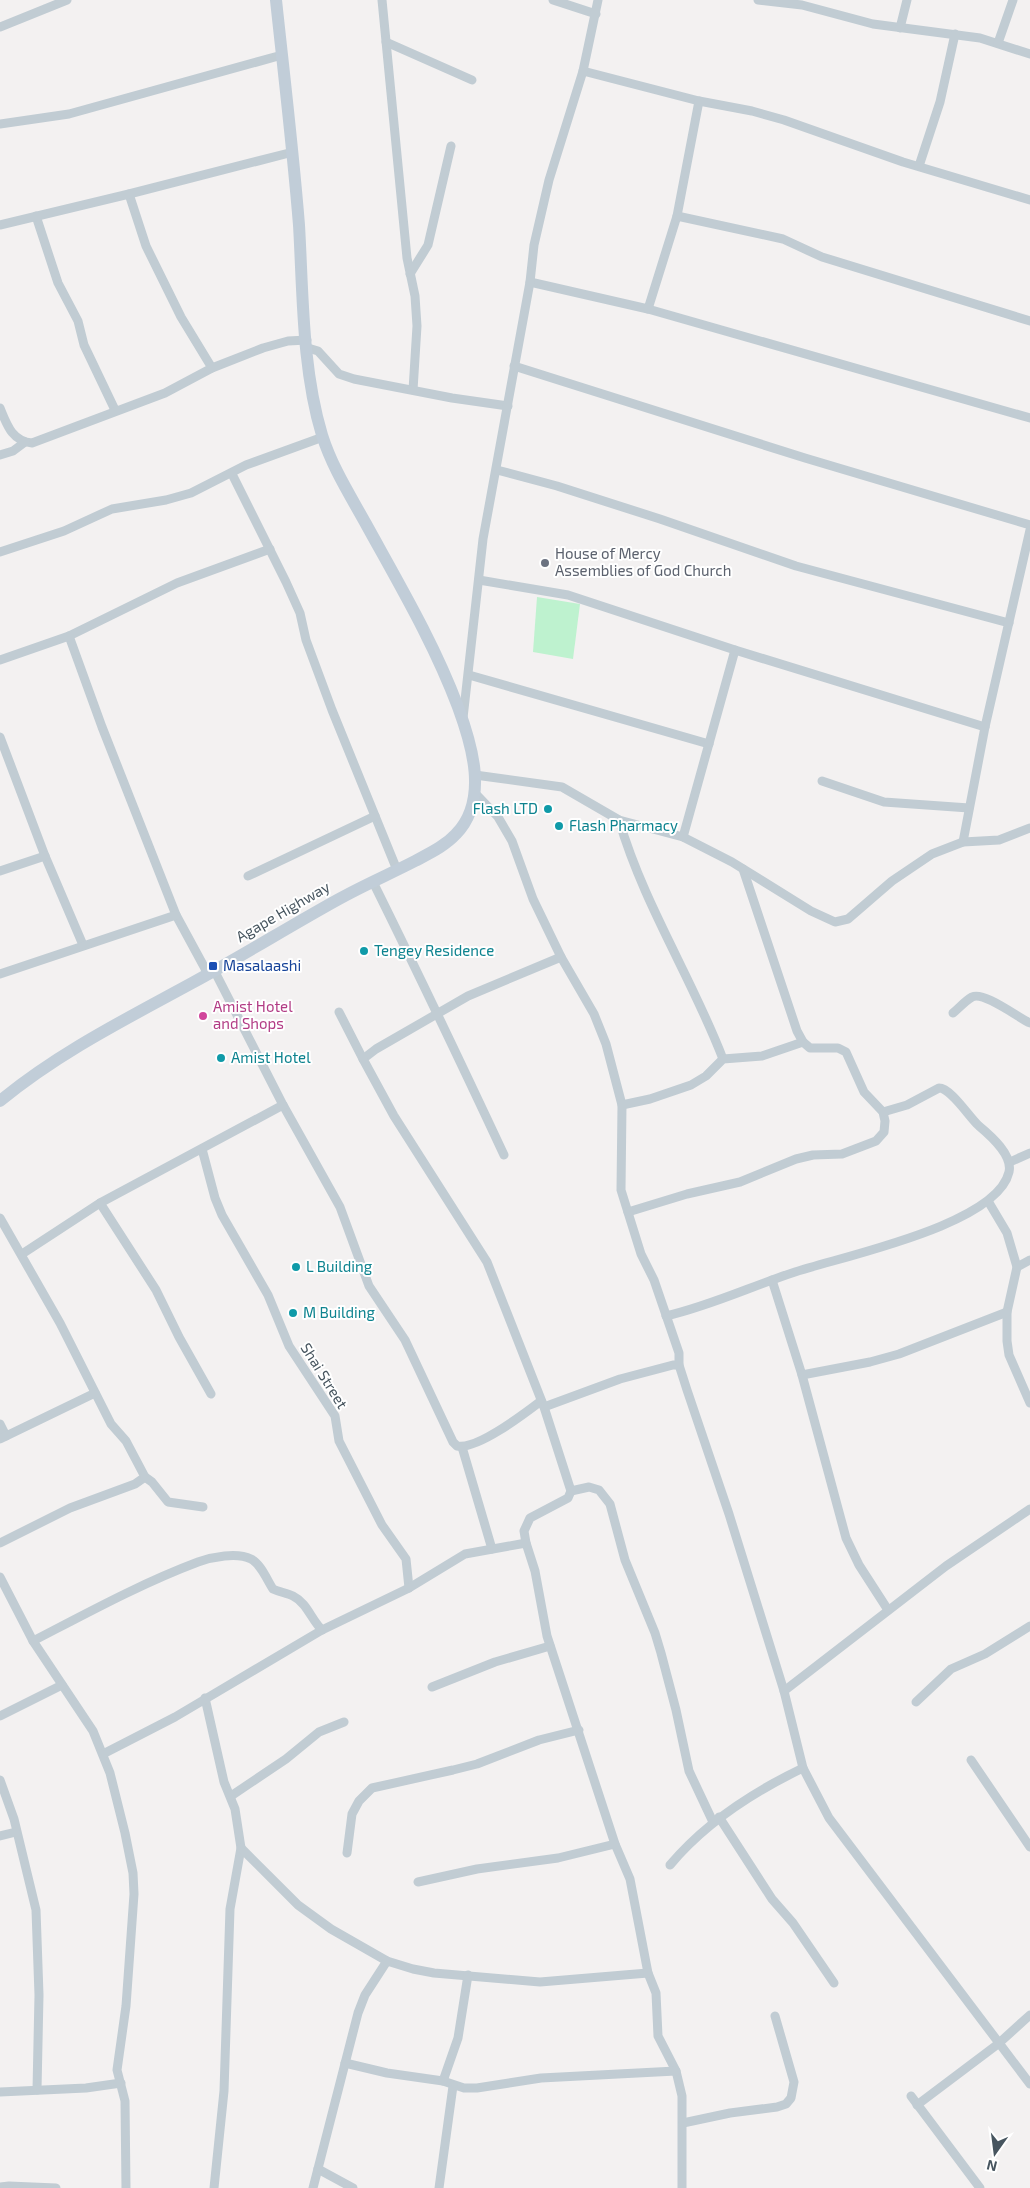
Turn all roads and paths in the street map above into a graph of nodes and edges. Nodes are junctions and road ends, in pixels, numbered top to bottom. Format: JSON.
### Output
{"nodes":[{"id":1,"x":67,"y":0,"type":"edge"},
{"id":2,"x":276,"y":0,"type":"edge"},
{"id":3,"x":382,"y":0,"type":"edge"},
{"id":4,"x":553,"y":0,"type":"edge"},
{"id":5,"x":598,"y":0,"type":"edge"},
{"id":6,"x":758,"y":0,"type":"edge"},
{"id":7,"x":907,"y":0,"type":"edge"},
{"id":8,"x":1013,"y":0,"type":"edge"},
{"id":9,"x":803,"y":3,"type":"edge"},
{"id":10,"x":596,"y":14,"type":"junction"},
{"id":11,"x":0,"y":27,"type":"edge"},
{"id":12,"x":900,"y":28,"type":"junction"},
{"id":13,"x":955,"y":34,"type":"junction"},
{"id":14,"x":386,"y":42,"type":"junction"},
{"id":15,"x":998,"y":43,"type":"junction"},
{"id":16,"x":1030,"y":54,"type":"edge"},
{"id":17,"x":282,"y":55,"type":"junction"},
{"id":18,"x":583,"y":71,"type":"junction"},
{"id":19,"x":472,"y":80,"type":"dead end"},
{"id":20,"x":699,"y":102,"type":"junction"},
{"id":21,"x":0,"y":124,"type":"edge"},
{"id":22,"x":451,"y":146,"type":"dead end"},
{"id":23,"x":293,"y":152,"type":"junction"},
{"id":24,"x":919,"y":166,"type":"junction"},
{"id":25,"x":129,"y":194,"type":"junction"},
{"id":26,"x":1030,"y":200,"type":"edge"},
{"id":27,"x":36,"y":216,"type":"junction"},
{"id":28,"x":677,"y":216,"type":"junction"},
{"id":29,"x":0,"y":225,"type":"edge"},
{"id":30,"x":410,"y":274,"type":"junction"},
{"id":31,"x":530,"y":282,"type":"junction"},
{"id":32,"x":648,"y":309,"type":"junction"},
{"id":33,"x":1030,"y":321,"type":"edge"},
{"id":34,"x":307,"y":344,"type":"junction"},
{"id":35,"x":514,"y":366,"type":"junction"},
{"id":36,"x":212,"y":368,"type":"junction"},
{"id":37,"x":413,"y":390,"type":"junction"},
{"id":38,"x":508,"y":406,"type":"junction"},
{"id":39,"x":0,"y":408,"type":"edge"},
{"id":40,"x":115,"y":410,"type":"junction"},
{"id":41,"x":1030,"y":418,"type":"edge"},
{"id":42,"x":2,"y":422,"type":"edge"},
{"id":43,"x":323,"y":437,"type":"junction"},
{"id":44,"x":25,"y":442,"type":"junction"},
{"id":45,"x":0,"y":455,"type":"edge"},
{"id":46,"x":497,"y":470,"type":"junction"},
{"id":47,"x":232,"y":474,"type":"junction"},
{"id":48,"x":1030,"y":525,"type":"edge"},
{"id":49,"x":1030,"y":530,"type":"edge"},
{"id":50,"x":270,"y":549,"type":"junction"},
{"id":51,"x":0,"y":552,"type":"edge"},
{"id":52,"x":479,"y":580,"type":"junction"},
{"id":53,"x":1009,"y":623,"type":"junction"},
{"id":54,"x":69,"y":636,"type":"junction"},
{"id":55,"x":734,"y":650,"type":"junction"},
{"id":56,"x":0,"y":660,"type":"edge"},
{"id":57,"x":469,"y":675,"type":"junction"},
{"id":58,"x":463,"y":720,"type":"junction"},
{"id":59,"x":985,"y":727,"type":"junction"},
{"id":60,"x":0,"y":737,"type":"edge"},
{"id":61,"x":709,"y":744,"type":"junction"},
{"id":62,"x":4,"y":763,"type":"edge"},
{"id":63,"x":475,"y":776,"type":"junction"},
{"id":64,"x":822,"y":781,"type":"dead end"},
{"id":65,"x":475,"y":793,"type":"junction"},
{"id":66,"x":969,"y":808,"type":"junction"},
{"id":67,"x":375,"y":816,"type":"junction"},
{"id":68,"x":619,"y":820,"type":"junction"},
{"id":69,"x":1030,"y":828,"type":"edge"},
{"id":70,"x":683,"y":836,"type":"junction"},
{"id":71,"x":963,"y":842,"type":"junction"},
{"id":72,"x":45,"y":856,"type":"junction"},
{"id":73,"x":743,"y":869,"type":"junction"},
{"id":74,"x":397,"y":870,"type":"junction"},
{"id":75,"x":0,"y":871,"type":"edge"},
{"id":76,"x":248,"y":876,"type":"dead end"},
{"id":77,"x":373,"y":882,"type":"junction"},
{"id":78,"x":176,"y":915,"type":"junction"},
{"id":79,"x":83,"y":946,"type":"junction"},
{"id":80,"x":560,"y":957,"type":"junction"},
{"id":81,"x":211,"y":972,"type":"junction"},
{"id":82,"x":0,"y":974,"type":"edge"},
{"id":83,"x":338,"y":1012,"type":"dead end"},
{"id":84,"x":438,"y":1013,"type":"junction"},
{"id":85,"x":953,"y":1013,"type":"dead end"},
{"id":86,"x":1030,"y":1023,"type":"edge"},
{"id":87,"x":803,"y":1042,"type":"junction"},
{"id":88,"x":363,"y":1059,"type":"junction"},
{"id":89,"x":723,"y":1059,"type":"junction"},
{"id":90,"x":0,"y":1101,"type":"edge"},
{"id":91,"x":283,"y":1105,"type":"junction"},
{"id":92,"x":622,"y":1106,"type":"junction"},
{"id":93,"x":883,"y":1112,"type":"junction"},
{"id":94,"x":202,"y":1149,"type":"junction"},
{"id":95,"x":1030,"y":1153,"type":"edge"},
{"id":96,"x":504,"y":1155,"type":"dead end"},
{"id":97,"x":1010,"y":1162,"type":"junction"},
{"id":98,"x":988,"y":1201,"type":"junction"},
{"id":99,"x":100,"y":1203,"type":"junction"},
{"id":100,"x":628,"y":1212,"type":"junction"},
{"id":101,"x":0,"y":1218,"type":"edge"},
{"id":102,"x":22,"y":1254,"type":"junction"},
{"id":103,"x":1030,"y":1260,"type":"edge"},
{"id":104,"x":1017,"y":1267,"type":"junction"},
{"id":105,"x":772,"y":1280,"type":"junction"},
{"id":106,"x":1008,"y":1312,"type":"junction"},
{"id":107,"x":666,"y":1316,"type":"junction"},
{"id":108,"x":679,"y":1366,"type":"junction"},
{"id":109,"x":802,"y":1375,"type":"junction"},
{"id":110,"x":95,"y":1393,"type":"junction"},
{"id":111,"x":211,"y":1394,"type":"dead end"},
{"id":112,"x":1030,"y":1400,"type":"edge"},
{"id":113,"x":542,"y":1404,"type":"junction"},
{"id":114,"x":0,"y":1424,"type":"edge"},
{"id":115,"x":3,"y":1437,"type":"edge"},
{"id":116,"x":462,"y":1447,"type":"junction"},
{"id":117,"x":145,"y":1476,"type":"junction"},
{"id":118,"x":571,"y":1491,"type":"junction"},
{"id":119,"x":203,"y":1507,"type":"dead end"},
{"id":120,"x":1030,"y":1509,"type":"edge"},
{"id":121,"x":0,"y":1543,"type":"edge"},
{"id":122,"x":526,"y":1543,"type":"junction"},
{"id":123,"x":492,"y":1548,"type":"junction"},
{"id":124,"x":0,"y":1577,"type":"edge"},
{"id":125,"x":409,"y":1588,"type":"junction"},
{"id":126,"x":888,"y":1610,"type":"junction"},
{"id":127,"x":1030,"y":1626,"type":"edge"},
{"id":128,"x":322,"y":1630,"type":"junction"},
{"id":129,"x":33,"y":1640,"type":"junction"},
{"id":130,"x":550,"y":1646,"type":"junction"},
{"id":131,"x":62,"y":1685,"type":"junction"},
{"id":132,"x":432,"y":1687,"type":"dead end"},
{"id":133,"x":784,"y":1691,"type":"junction"},
{"id":134,"x":205,"y":1698,"type":"junction"},
{"id":135,"x":916,"y":1702,"type":"dead end"},
{"id":136,"x":0,"y":1716,"type":"edge"},
{"id":137,"x":344,"y":1722,"type":"dead end"},
{"id":138,"x":579,"y":1730,"type":"junction"},
{"id":139,"x":103,"y":1754,"type":"junction"},
{"id":140,"x":971,"y":1760,"type":"dead end"},
{"id":141,"x":803,"y":1768,"type":"junction"},
{"id":142,"x":0,"y":1780,"type":"edge"},
{"id":143,"x":231,"y":1796,"type":"junction"},
{"id":144,"x":716,"y":1820,"type":"junction"},
{"id":145,"x":16,"y":1832,"type":"junction"},
{"id":146,"x":0,"y":1836,"type":"edge"},
{"id":147,"x":615,"y":1844,"type":"junction"},
{"id":148,"x":1030,"y":1847,"type":"edge"},
{"id":149,"x":241,"y":1848,"type":"junction"},
{"id":150,"x":347,"y":1853,"type":"dead end"},
{"id":151,"x":670,"y":1865,"type":"dead end"},
{"id":152,"x":418,"y":1882,"type":"dead end"},
{"id":153,"x":387,"y":1960,"type":"junction"},
{"id":154,"x":648,"y":1972,"type":"junction"},
{"id":155,"x":468,"y":1975,"type":"junction"},
{"id":156,"x":834,"y":1982,"type":"dead end"},
{"id":157,"x":775,"y":2016,"type":"dead end"},
{"id":158,"x":1030,"y":2016,"type":"edge"},
{"id":159,"x":998,"y":2044,"type":"junction"},
{"id":160,"x":345,"y":2063,"type":"junction"},
{"id":161,"x":676,"y":2071,"type":"junction"},
{"id":162,"x":443,"y":2081,"type":"junction"},
{"id":163,"x":121,"y":2083,"type":"junction"},
{"id":164,"x":1030,"y":2084,"type":"edge"},
{"id":165,"x":453,"y":2086,"type":"junction"},
{"id":166,"x":37,"y":2090,"type":"junction"},
{"id":167,"x":0,"y":2092,"type":"edge"},
{"id":168,"x":911,"y":2096,"type":"dead end"},
{"id":169,"x":917,"y":2105,"type":"junction"},
{"id":170,"x":683,"y":2124,"type":"junction"},
{"id":171,"x":318,"y":2169,"type":"junction"},
{"id":172,"x":0,"y":2187,"type":"edge"},
{"id":173,"x":56,"y":2188,"type":"edge"},
{"id":174,"x":126,"y":2188,"type":"edge"},
{"id":175,"x":214,"y":2188,"type":"edge"},
{"id":176,"x":312,"y":2188,"type":"edge"},
{"id":177,"x":353,"y":2188,"type":"edge"},
{"id":178,"x":440,"y":2188,"type":"edge"},
{"id":179,"x":682,"y":2188,"type":"edge"},
{"id":180,"x":980,"y":2188,"type":"edge"}],
"edges":[{"from":1,"to":11,"type":"street"},
{"from":2,"to":17,"type":"street","name":"Agape Highway"},
{"from":3,"to":14,"type":"street"},
{"from":4,"to":10,"type":"street"},
{"from":5,"to":10,"type":"street"},
{"from":6,"to":9,"type":"street"},
{"from":7,"to":12,"type":"street"},
{"from":8,"to":15,"type":"street"},
{"from":9,"to":12,"type":"street"},
{"from":10,"to":18,"type":"street"},
{"from":12,"to":13,"type":"street"},
{"from":13,"to":15,"type":"street"},
{"from":13,"to":24,"type":"street"},
{"from":14,"to":19,"type":"street"},
{"from":14,"to":30,"type":"street"},
{"from":15,"to":16,"type":"street"},
{"from":17,"to":21,"type":"street"},
{"from":17,"to":23,"type":"street","name":"Agape Highway"},
{"from":18,"to":20,"type":"street"},
{"from":18,"to":31,"type":"street"},
{"from":20,"to":24,"type":"street"},
{"from":20,"to":28,"type":"street"},
{"from":22,"to":30,"type":"street"},
{"from":23,"to":25,"type":"street"},
{"from":23,"to":34,"type":"street","name":"Agape Highway"},
{"from":24,"to":26,"type":"street"},
{"from":25,"to":27,"type":"street"},
{"from":25,"to":36,"type":"street"},
{"from":27,"to":29,"type":"street"},
{"from":27,"to":40,"type":"street"},
{"from":28,"to":32,"type":"street"},
{"from":28,"to":33,"type":"street"},
{"from":30,"to":37,"type":"street"},
{"from":31,"to":32,"type":"street"},
{"from":31,"to":35,"type":"street"},
{"from":32,"to":41,"type":"street"},
{"from":34,"to":36,"type":"street"},
{"from":34,"to":37,"type":"street"},
{"from":34,"to":43,"type":"street","name":"Agape Highway"},
{"from":35,"to":38,"type":"street"},
{"from":35,"to":48,"type":"street"},
{"from":36,"to":40,"type":"street"},
{"from":37,"to":38,"type":"street"},
{"from":38,"to":46,"type":"street"},
{"from":39,"to":42,"type":"street"},
{"from":40,"to":44,"type":"street"},
{"from":42,"to":44,"type":"street"},
{"from":43,"to":47,"type":"street"},
{"from":43,"to":58,"type":"street","name":"Agape Highway"},
{"from":44,"to":45,"type":"street"},
{"from":46,"to":52,"type":"street"},
{"from":46,"to":53,"type":"street"},
{"from":47,"to":50,"type":"street"},
{"from":47,"to":51,"type":"street"},
{"from":49,"to":53,"type":"street"},
{"from":50,"to":54,"type":"street"},
{"from":50,"to":67,"type":"street"},
{"from":52,"to":55,"type":"street"},
{"from":52,"to":57,"type":"street"},
{"from":53,"to":59,"type":"street"},
{"from":54,"to":56,"type":"street"},
{"from":54,"to":78,"type":"street"},
{"from":55,"to":59,"type":"street"},
{"from":55,"to":61,"type":"street"},
{"from":57,"to":58,"type":"street"},
{"from":57,"to":61,"type":"street"},
{"from":58,"to":63,"type":"street","name":"Agape Highway"},
{"from":59,"to":66,"type":"street"},
{"from":60,"to":62,"type":"street"},
{"from":61,"to":70,"type":"street"},
{"from":62,"to":72,"type":"street"},
{"from":63,"to":65,"type":"street","name":"Agape Highway"},
{"from":63,"to":68,"type":"street"},
{"from":64,"to":66,"type":"street"},
{"from":65,"to":74,"type":"street","name":"Agape Highway"},
{"from":65,"to":80,"type":"street"},
{"from":66,"to":71,"type":"street"},
{"from":67,"to":74,"type":"street"},
{"from":67,"to":76,"type":"street"},
{"from":68,"to":70,"type":"street"},
{"from":68,"to":89,"type":"street"},
{"from":69,"to":71,"type":"street"},
{"from":70,"to":73,"type":"street"},
{"from":71,"to":73,"type":"street"},
{"from":72,"to":75,"type":"street"},
{"from":72,"to":79,"type":"street"},
{"from":73,"to":87,"type":"street"},
{"from":74,"to":77,"type":"street","name":"Agape Highway"},
{"from":77,"to":81,"type":"street","name":"Agape Highway"},
{"from":77,"to":84,"type":"street"},
{"from":78,"to":79,"type":"street"},
{"from":78,"to":81,"type":"street"},
{"from":79,"to":82,"type":"street"},
{"from":80,"to":84,"type":"street"},
{"from":80,"to":92,"type":"street"},
{"from":81,"to":90,"type":"street","name":"Agape Highway"},
{"from":81,"to":91,"type":"street"},
{"from":83,"to":88,"type":"street"},
{"from":84,"to":88,"type":"street"},
{"from":84,"to":96,"type":"street"},
{"from":85,"to":86,"type":"street"},
{"from":87,"to":89,"type":"street"},
{"from":87,"to":93,"type":"street"},
{"from":88,"to":113,"type":"street"},
{"from":89,"to":92,"type":"street"},
{"from":91,"to":94,"type":"street"},
{"from":91,"to":116,"type":"street"},
{"from":92,"to":100,"type":"street"},
{"from":93,"to":97,"type":"street"},
{"from":93,"to":100,"type":"street"},
{"from":94,"to":99,"type":"street"},
{"from":94,"to":125,"type":"street","name":"Shai Street"},
{"from":95,"to":97,"type":"street"},
{"from":97,"to":98,"type":"street"},
{"from":98,"to":104,"type":"street"},
{"from":98,"to":105,"type":"street"},
{"from":99,"to":102,"type":"street"},
{"from":99,"to":111,"type":"street"},
{"from":100,"to":107,"type":"street"},
{"from":101,"to":102,"type":"street"},
{"from":102,"to":110,"type":"street"},
{"from":103,"to":104,"type":"street"},
{"from":104,"to":106,"type":"street"},
{"from":105,"to":107,"type":"street"},
{"from":105,"to":109,"type":"street"},
{"from":106,"to":109,"type":"street"},
{"from":106,"to":112,"type":"street"},
{"from":107,"to":108,"type":"street"},
{"from":108,"to":113,"type":"street"},
{"from":108,"to":133,"type":"street"},
{"from":109,"to":126,"type":"street"},
{"from":110,"to":115,"type":"street"},
{"from":110,"to":117,"type":"street"},
{"from":113,"to":116,"type":"street"},
{"from":113,"to":118,"type":"street"},
{"from":114,"to":115,"type":"street"},
{"from":116,"to":123,"type":"street"},
{"from":117,"to":119,"type":"street"},
{"from":117,"to":121,"type":"street"},
{"from":118,"to":122,"type":"street"},
{"from":118,"to":144,"type":"street"},
{"from":120,"to":126,"type":"street"},
{"from":122,"to":123,"type":"street"},
{"from":122,"to":130,"type":"street"},
{"from":123,"to":125,"type":"street"},
{"from":124,"to":129,"type":"street"},
{"from":125,"to":128,"type":"street"},
{"from":126,"to":133,"type":"street"},
{"from":127,"to":135,"type":"street"},
{"from":128,"to":129,"type":"street"},
{"from":128,"to":134,"type":"street"},
{"from":129,"to":131,"type":"street"},
{"from":130,"to":132,"type":"street"},
{"from":130,"to":138,"type":"street"},
{"from":131,"to":136,"type":"street"},
{"from":131,"to":139,"type":"street"},
{"from":133,"to":141,"type":"street"},
{"from":134,"to":139,"type":"street"},
{"from":134,"to":143,"type":"street"},
{"from":137,"to":143,"type":"street"},
{"from":138,"to":147,"type":"street"},
{"from":138,"to":150,"type":"street"},
{"from":139,"to":163,"type":"street"},
{"from":140,"to":148,"type":"street"},
{"from":141,"to":144,"type":"street"},
{"from":141,"to":159,"type":"street"},
{"from":142,"to":145,"type":"street"},
{"from":143,"to":149,"type":"street"},
{"from":144,"to":151,"type":"street"},
{"from":144,"to":156,"type":"street"},
{"from":145,"to":146,"type":"street"},
{"from":145,"to":166,"type":"street"},
{"from":147,"to":152,"type":"street"},
{"from":147,"to":154,"type":"street"},
{"from":149,"to":153,"type":"street"},
{"from":149,"to":175,"type":"street"},
{"from":153,"to":155,"type":"street"},
{"from":153,"to":160,"type":"street"},
{"from":154,"to":155,"type":"street"},
{"from":154,"to":161,"type":"street"},
{"from":155,"to":162,"type":"street"},
{"from":157,"to":170,"type":"street"},
{"from":158,"to":159,"type":"street"},
{"from":159,"to":164,"type":"street"},
{"from":159,"to":169,"type":"street"},
{"from":160,"to":162,"type":"street"},
{"from":160,"to":171,"type":"street"},
{"from":161,"to":165,"type":"street"},
{"from":161,"to":170,"type":"street"},
{"from":162,"to":165,"type":"street"},
{"from":163,"to":166,"type":"street"},
{"from":163,"to":174,"type":"street"},
{"from":165,"to":178,"type":"street"},
{"from":166,"to":167,"type":"street"},
{"from":168,"to":169,"type":"street"},
{"from":169,"to":180,"type":"street"},
{"from":170,"to":179,"type":"street"},
{"from":171,"to":176,"type":"street"},
{"from":171,"to":177,"type":"street"},
{"from":172,"to":173,"type":"street"}]}
